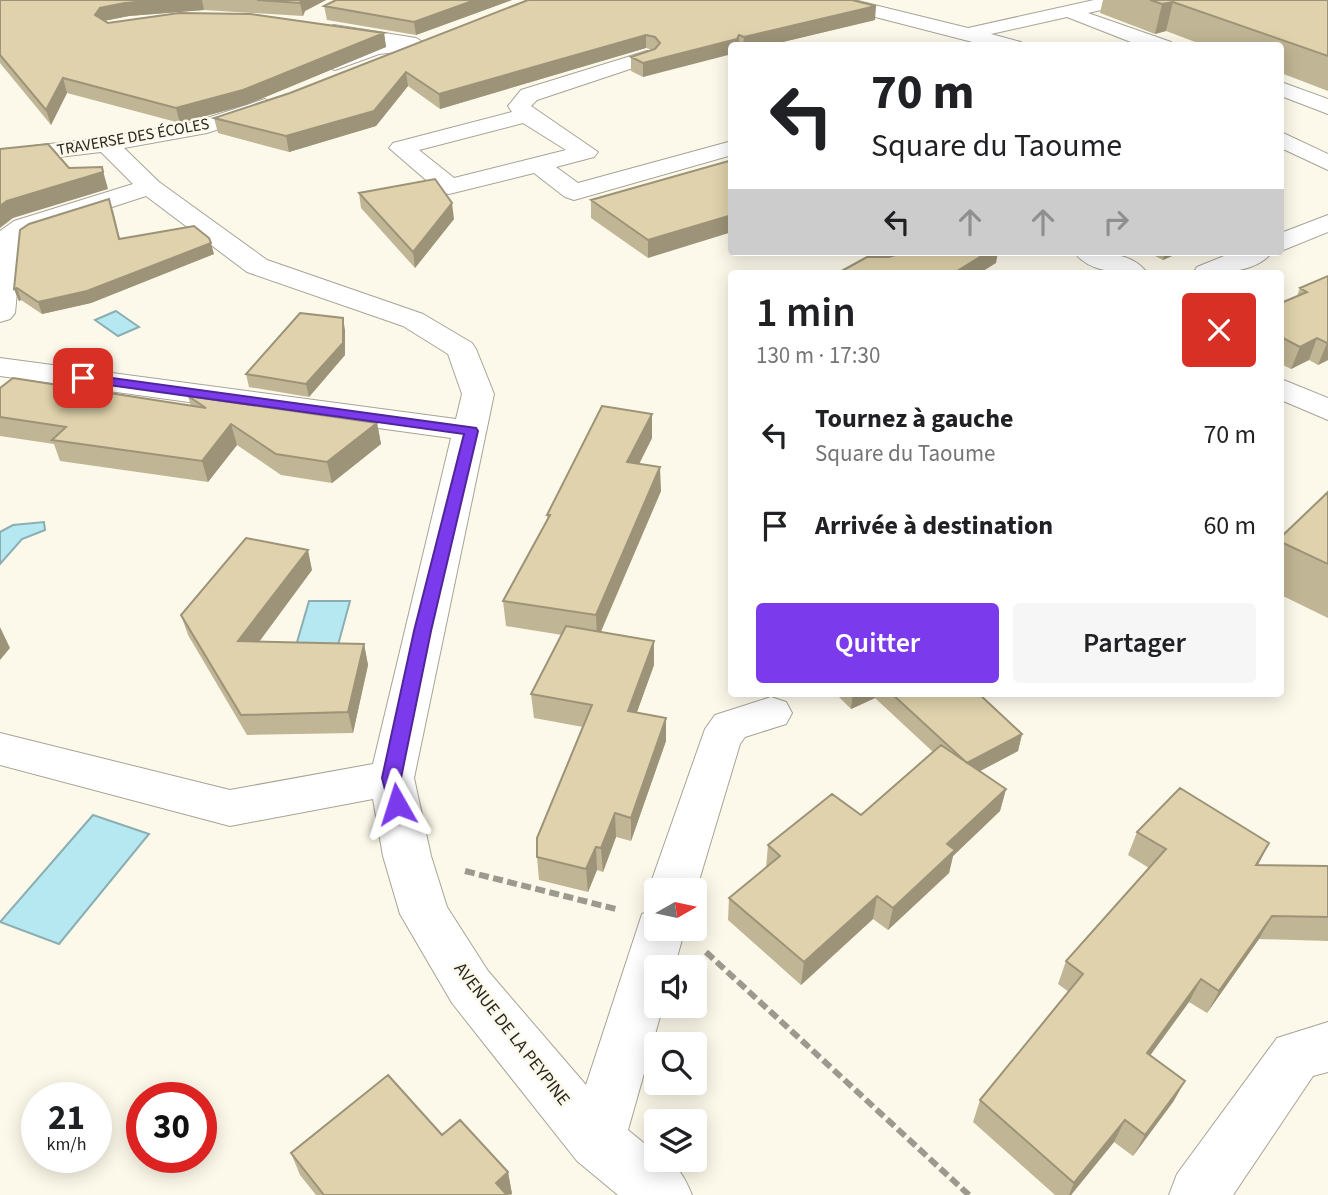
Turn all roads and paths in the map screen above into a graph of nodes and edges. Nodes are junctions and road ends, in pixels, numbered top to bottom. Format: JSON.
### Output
{"nodes":[{"id":1,"x":832,"y":0,"type":"edge"},
{"id":2,"x":1119,"y":0,"type":"edge"},
{"id":3,"x":1068,"y":11,"type":"junction"},
{"id":4,"x":312,"y":28,"type":"edge"},
{"id":5,"x":966,"y":33,"type":"junction"},
{"id":6,"x":438,"y":36,"type":"edge"},
{"id":7,"x":999,"y":42,"type":"edge"},
{"id":8,"x":1151,"y":42,"type":"edge"},
{"id":9,"x":416,"y":44,"type":"junction"},
{"id":10,"x":648,"y":57,"type":"edge"},
{"id":11,"x":317,"y":75,"type":"edge"},
{"id":12,"x":1284,"y":89,"type":"edge"},
{"id":13,"x":285,"y":97,"type":"edge"},
{"id":14,"x":1328,"y":107,"type":"edge"},
{"id":15,"x":526,"y":116,"type":"junction"},
{"id":16,"x":1284,"y":141,"type":"edge"},
{"id":17,"x":107,"y":144,"type":"junction"},
{"id":18,"x":728,"y":149,"type":"edge"},
{"id":19,"x":0,"y":157,"type":"edge"},
{"id":20,"x":1328,"y":163,"type":"edge"},
{"id":21,"x":540,"y":166,"type":"junction"},
{"id":22,"x":150,"y":187,"type":"junction"},
{"id":23,"x":1328,"y":223,"type":"edge"},
{"id":24,"x":1284,"y":242,"type":"edge"},
{"id":25,"x":1097,"y":256,"type":"edge"},
{"id":26,"x":1248,"y":256,"type":"edge"},
{"id":27,"x":1127,"y":270,"type":"edge"},
{"id":28,"x":1214,"y":270,"type":"edge"},
{"id":29,"x":0,"y":313,"type":"edge"},
{"id":30,"x":0,"y":367,"type":"edge"},
{"id":31,"x":1284,"y":389,"type":"edge"},
{"id":32,"x":1328,"y":410,"type":"edge"},
{"id":33,"x":471,"y":431,"type":"junction"},
{"id":34,"x":771,"y":713,"type":"dead end"},
{"id":35,"x":0,"y":749,"type":"edge"},
{"id":36,"x":392,"y":778,"type":"junction"},
{"id":37,"x":407,"y":856,"type":"junction"},
{"id":38,"x":677,"y":878,"type":"edge"},
{"id":39,"x":644,"y":925,"type":"edge"},
{"id":40,"x":655,"y":942,"type":"edge"},
{"id":41,"x":685,"y":942,"type":"edge"},
{"id":42,"x":1328,"y":1047,"type":"edge"},
{"id":43,"x":597,"y":1141,"type":"junction"},
{"id":44,"x":663,"y":1195,"type":"edge"},
{"id":45,"x":969,"y":1195,"type":"edge"},
{"id":46,"x":1198,"y":1195,"type":"edge"}],
"edges":[{"from":1,"to":5,"type":"street"},
{"from":2,"to":3,"type":"street"},
{"from":3,"to":5,"type":"street"},
{"from":3,"to":8,"type":"street"},
{"from":4,"to":9,"type":"street"},
{"from":5,"to":7,"type":"street"},
{"from":6,"to":9,"type":"street"},
{"from":9,"to":11,"type":"street"},
{"from":10,"to":15,"type":"street"},
{"from":12,"to":14,"type":"street"},
{"from":13,"to":17,"type":"street","name":"TRAVERSE DES ÉCOLES"},
{"from":15,"to":21,"type":"street"},
{"from":15,"to":21,"type":"street"},
{"from":16,"to":20,"type":"street"},
{"from":17,"to":19,"type":"street","name":"TRAVERSE DES ÉCOLES"},
{"from":17,"to":22,"type":"street","name":"AVENUE DE LA PEYPINE"},
{"from":18,"to":21,"type":"street"},
{"from":22,"to":29,"type":"street"},
{"from":22,"to":33,"type":"street","name":"AVENUE DE LA PEYPINE"},
{"from":23,"to":24,"type":"street"},
{"from":25,"to":27,"type":"street"},
{"from":26,"to":28,"type":"street"},
{"from":30,"to":33,"type":"street"},
{"from":31,"to":32,"type":"street"},
{"from":33,"to":36,"type":"street","name":"AVENUE DE LA PEYPINE"},
{"from":34,"to":38,"type":"street"},
{"from":35,"to":36,"type":"street"},
{"from":36,"to":37,"type":"street","name":"AVENUE DE LA PEYPINE"},
{"from":37,"to":39,"type":"path"},
{"from":37,"to":43,"type":"street","name":"AVENUE DE LA PEYPINE"},
{"from":40,"to":43,"type":"street"},
{"from":41,"to":45,"type":"path"},
{"from":42,"to":46,"type":"street"},
{"from":43,"to":44,"type":"street","name":"AVENUE DE LA PEYPINE"}]}
